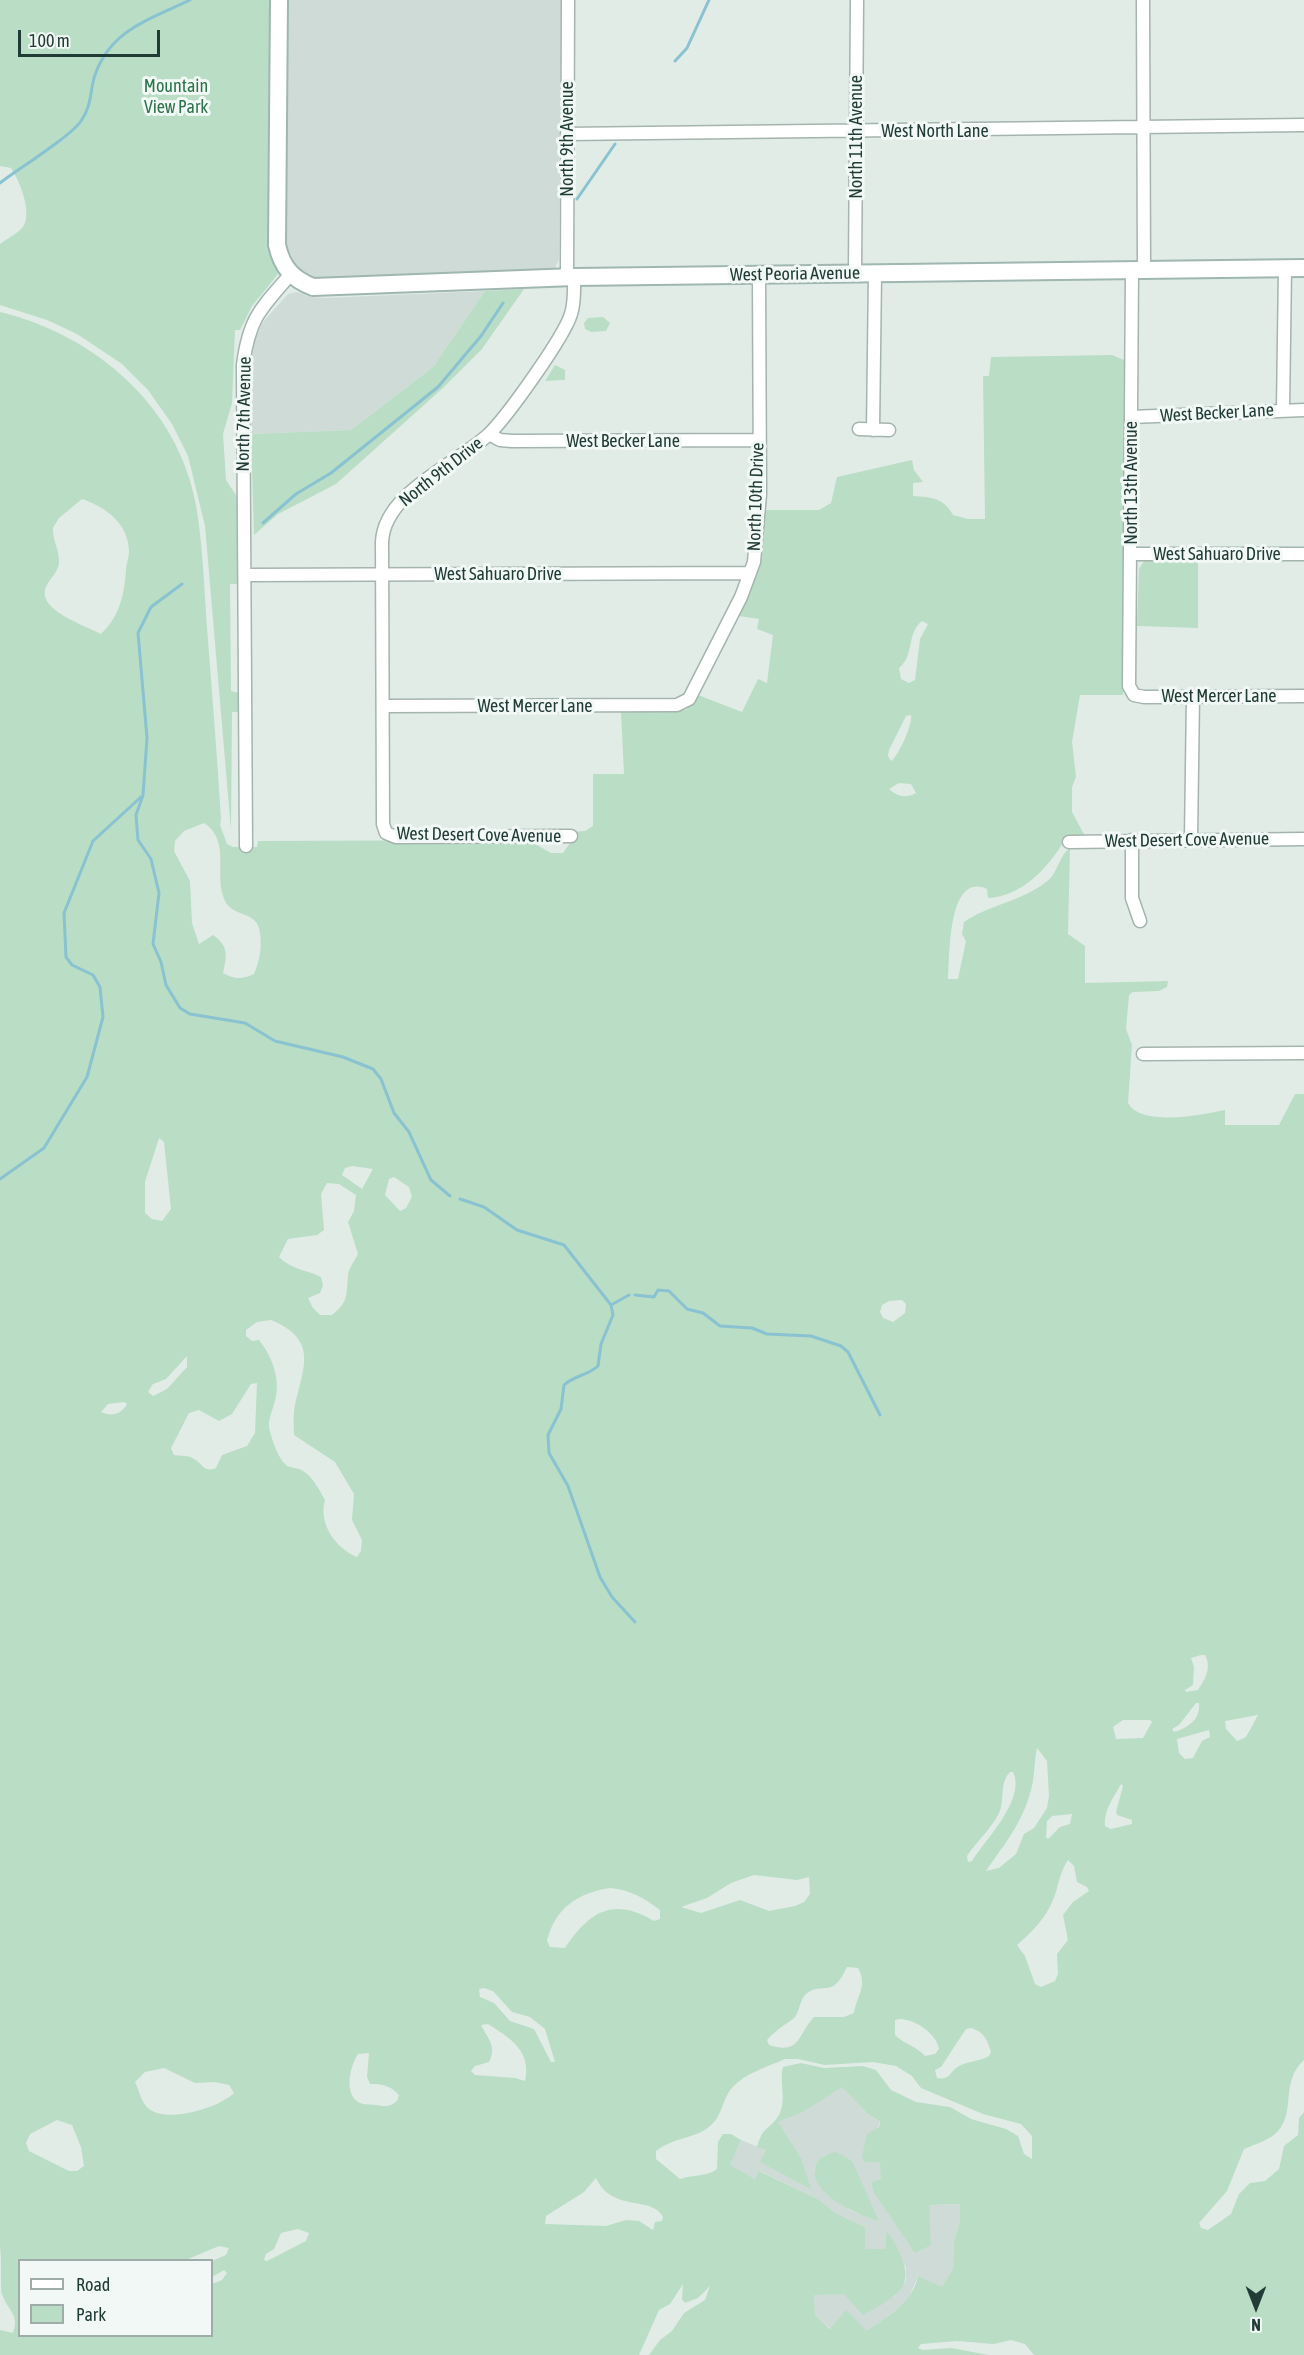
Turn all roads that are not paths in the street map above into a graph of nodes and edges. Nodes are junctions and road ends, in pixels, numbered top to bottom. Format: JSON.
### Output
{"nodes":[{"id":1,"x":279,"y":0,"type":"edge"},
{"id":2,"x":568,"y":0,"type":"edge"},
{"id":3,"x":856,"y":0,"type":"edge"},
{"id":4,"x":1143,"y":0,"type":"edge"},
{"id":5,"x":1304,"y":125,"type":"edge"},
{"id":6,"x":1144,"y":128,"type":"junction"},
{"id":7,"x":856,"y":132,"type":"junction"},
{"id":8,"x":567,"y":134,"type":"junction"},
{"id":9,"x":1285,"y":268,"type":"junction"},
{"id":10,"x":1304,"y":268,"type":"edge"},
{"id":11,"x":1138,"y":271,"type":"junction"},
{"id":12,"x":855,"y":273,"type":"junction"},
{"id":13,"x":875,"y":273,"type":"junction"},
{"id":14,"x":290,"y":275,"type":"junction"},
{"id":15,"x":759,"y":275,"type":"junction"},
{"id":16,"x":570,"y":277,"type":"junction"},
{"id":17,"x":1283,"y":410,"type":"junction"},
{"id":18,"x":1304,"y":410,"type":"edge"},
{"id":19,"x":1131,"y":417,"type":"junction"},
{"id":20,"x":859,"y":429,"type":"dead end"},
{"id":21,"x":873,"y":430,"type":"junction"},
{"id":22,"x":889,"y":430,"type":"dead end"},
{"id":23,"x":489,"y":434,"type":"junction"},
{"id":24,"x":759,"y":440,"type":"junction"},
{"id":25,"x":1131,"y":554,"type":"junction"},
{"id":26,"x":1304,"y":554,"type":"edge"},
{"id":27,"x":750,"y":573,"type":"junction"},
{"id":28,"x":247,"y":574,"type":"junction"},
{"id":29,"x":383,"y":574,"type":"junction"},
{"id":30,"x":1134,"y":695,"type":"joint"},
{"id":31,"x":1193,"y":696,"type":"junction"},
{"id":32,"x":1304,"y":696,"type":"edge"},
{"id":33,"x":685,"y":703,"type":"joint"},
{"id":34,"x":384,"y":706,"type":"junction"},
{"id":35,"x":386,"y":833,"type":"joint"},
{"id":36,"x":571,"y":836,"type":"dead end"},
{"id":37,"x":1191,"y":839,"type":"junction"},
{"id":38,"x":1304,"y":839,"type":"edge"},
{"id":39,"x":1132,"y":840,"type":"junction"},
{"id":40,"x":1069,"y":842,"type":"dead end"},
{"id":41,"x":246,"y":846,"type":"dead end"},
{"id":42,"x":1140,"y":921,"type":"dead end"},
{"id":43,"x":1304,"y":1053,"type":"edge"},
{"id":44,"x":1143,"y":1054,"type":"dead end"}],
"edges":[{"from":1,"to":14,"type":"main road"},
{"from":2,"to":8,"type":"street","name":"North 9th Avenue"},
{"from":3,"to":7,"type":"street","name":"North 11th Avenue"},
{"from":4,"to":6,"type":"street","name":"North 13th Avenue"},
{"from":5,"to":6,"type":"street","name":"West North Lane"},
{"from":6,"to":7,"type":"street","name":"West North Lane"},
{"from":6,"to":11,"type":"street","name":"North 13th Avenue"},
{"from":7,"to":8,"type":"street","name":"West North Lane"},
{"from":7,"to":12,"type":"street","name":"North 11th Avenue"},
{"from":8,"to":16,"type":"street","name":"North 9th Avenue"},
{"from":9,"to":10,"type":"main road","name":"West Peoria Avenue"},
{"from":9,"to":11,"type":"main road","name":"West Peoria Avenue"},
{"from":9,"to":17,"type":"street"},
{"from":11,"to":13,"type":"main road","name":"West Peoria Avenue"},
{"from":11,"to":19,"type":"street","name":"North 13th Avenue"},
{"from":12,"to":13,"type":"main road","name":"West Peoria Avenue"},
{"from":12,"to":15,"type":"main road","name":"West Peoria Avenue"},
{"from":13,"to":21,"type":"street"},
{"from":14,"to":16,"type":"main road","name":"West Peoria Avenue"},
{"from":14,"to":28,"type":"street","name":"North 7th Avenue"},
{"from":15,"to":16,"type":"main road","name":"West Peoria Avenue"},
{"from":15,"to":24,"type":"street","name":"North 10th Drive"},
{"from":16,"to":23,"type":"street","name":"North 9th Drive"},
{"from":17,"to":18,"type":"street","name":"West Becker Lane"},
{"from":17,"to":19,"type":"street","name":"West Becker Lane"},
{"from":19,"to":25,"type":"street","name":"North 13th Avenue"},
{"from":20,"to":21,"type":"street"},
{"from":21,"to":22,"type":"street"},
{"from":23,"to":24,"type":"street","name":"West Becker Lane"},
{"from":23,"to":29,"type":"street","name":"North 9th Drive"},
{"from":24,"to":27,"type":"street","name":"North 10th Drive"},
{"from":25,"to":26,"type":"street","name":"West Sahuaro Drive"},
{"from":25,"to":30,"type":"street","name":"North 13th Avenue"},
{"from":27,"to":29,"type":"street","name":"West Sahuaro Drive"},
{"from":27,"to":33,"type":"street","name":"North 10th Drive"},
{"from":28,"to":29,"type":"street","name":"West Sahuaro Drive"},
{"from":28,"to":41,"type":"street","name":"North 7th Avenue"},
{"from":29,"to":34,"type":"street","name":"North 9th Drive"},
{"from":30,"to":31,"type":"street","name":"West Mercer Lane"},
{"from":31,"to":32,"type":"street","name":"West Mercer Lane"},
{"from":31,"to":37,"type":"street"},
{"from":33,"to":34,"type":"street","name":"West Mercer Lane"},
{"from":34,"to":35,"type":"street","name":"North 9th Drive"},
{"from":35,"to":36,"type":"street","name":"West Desert Cove Avenue"},
{"from":37,"to":38,"type":"street","name":"West Desert Cove Avenue"},
{"from":37,"to":39,"type":"street","name":"West Desert Cove Avenue"},
{"from":39,"to":40,"type":"street","name":"West Desert Cove Avenue"},
{"from":39,"to":42,"type":"street"},
{"from":43,"to":44,"type":"street"}]}
